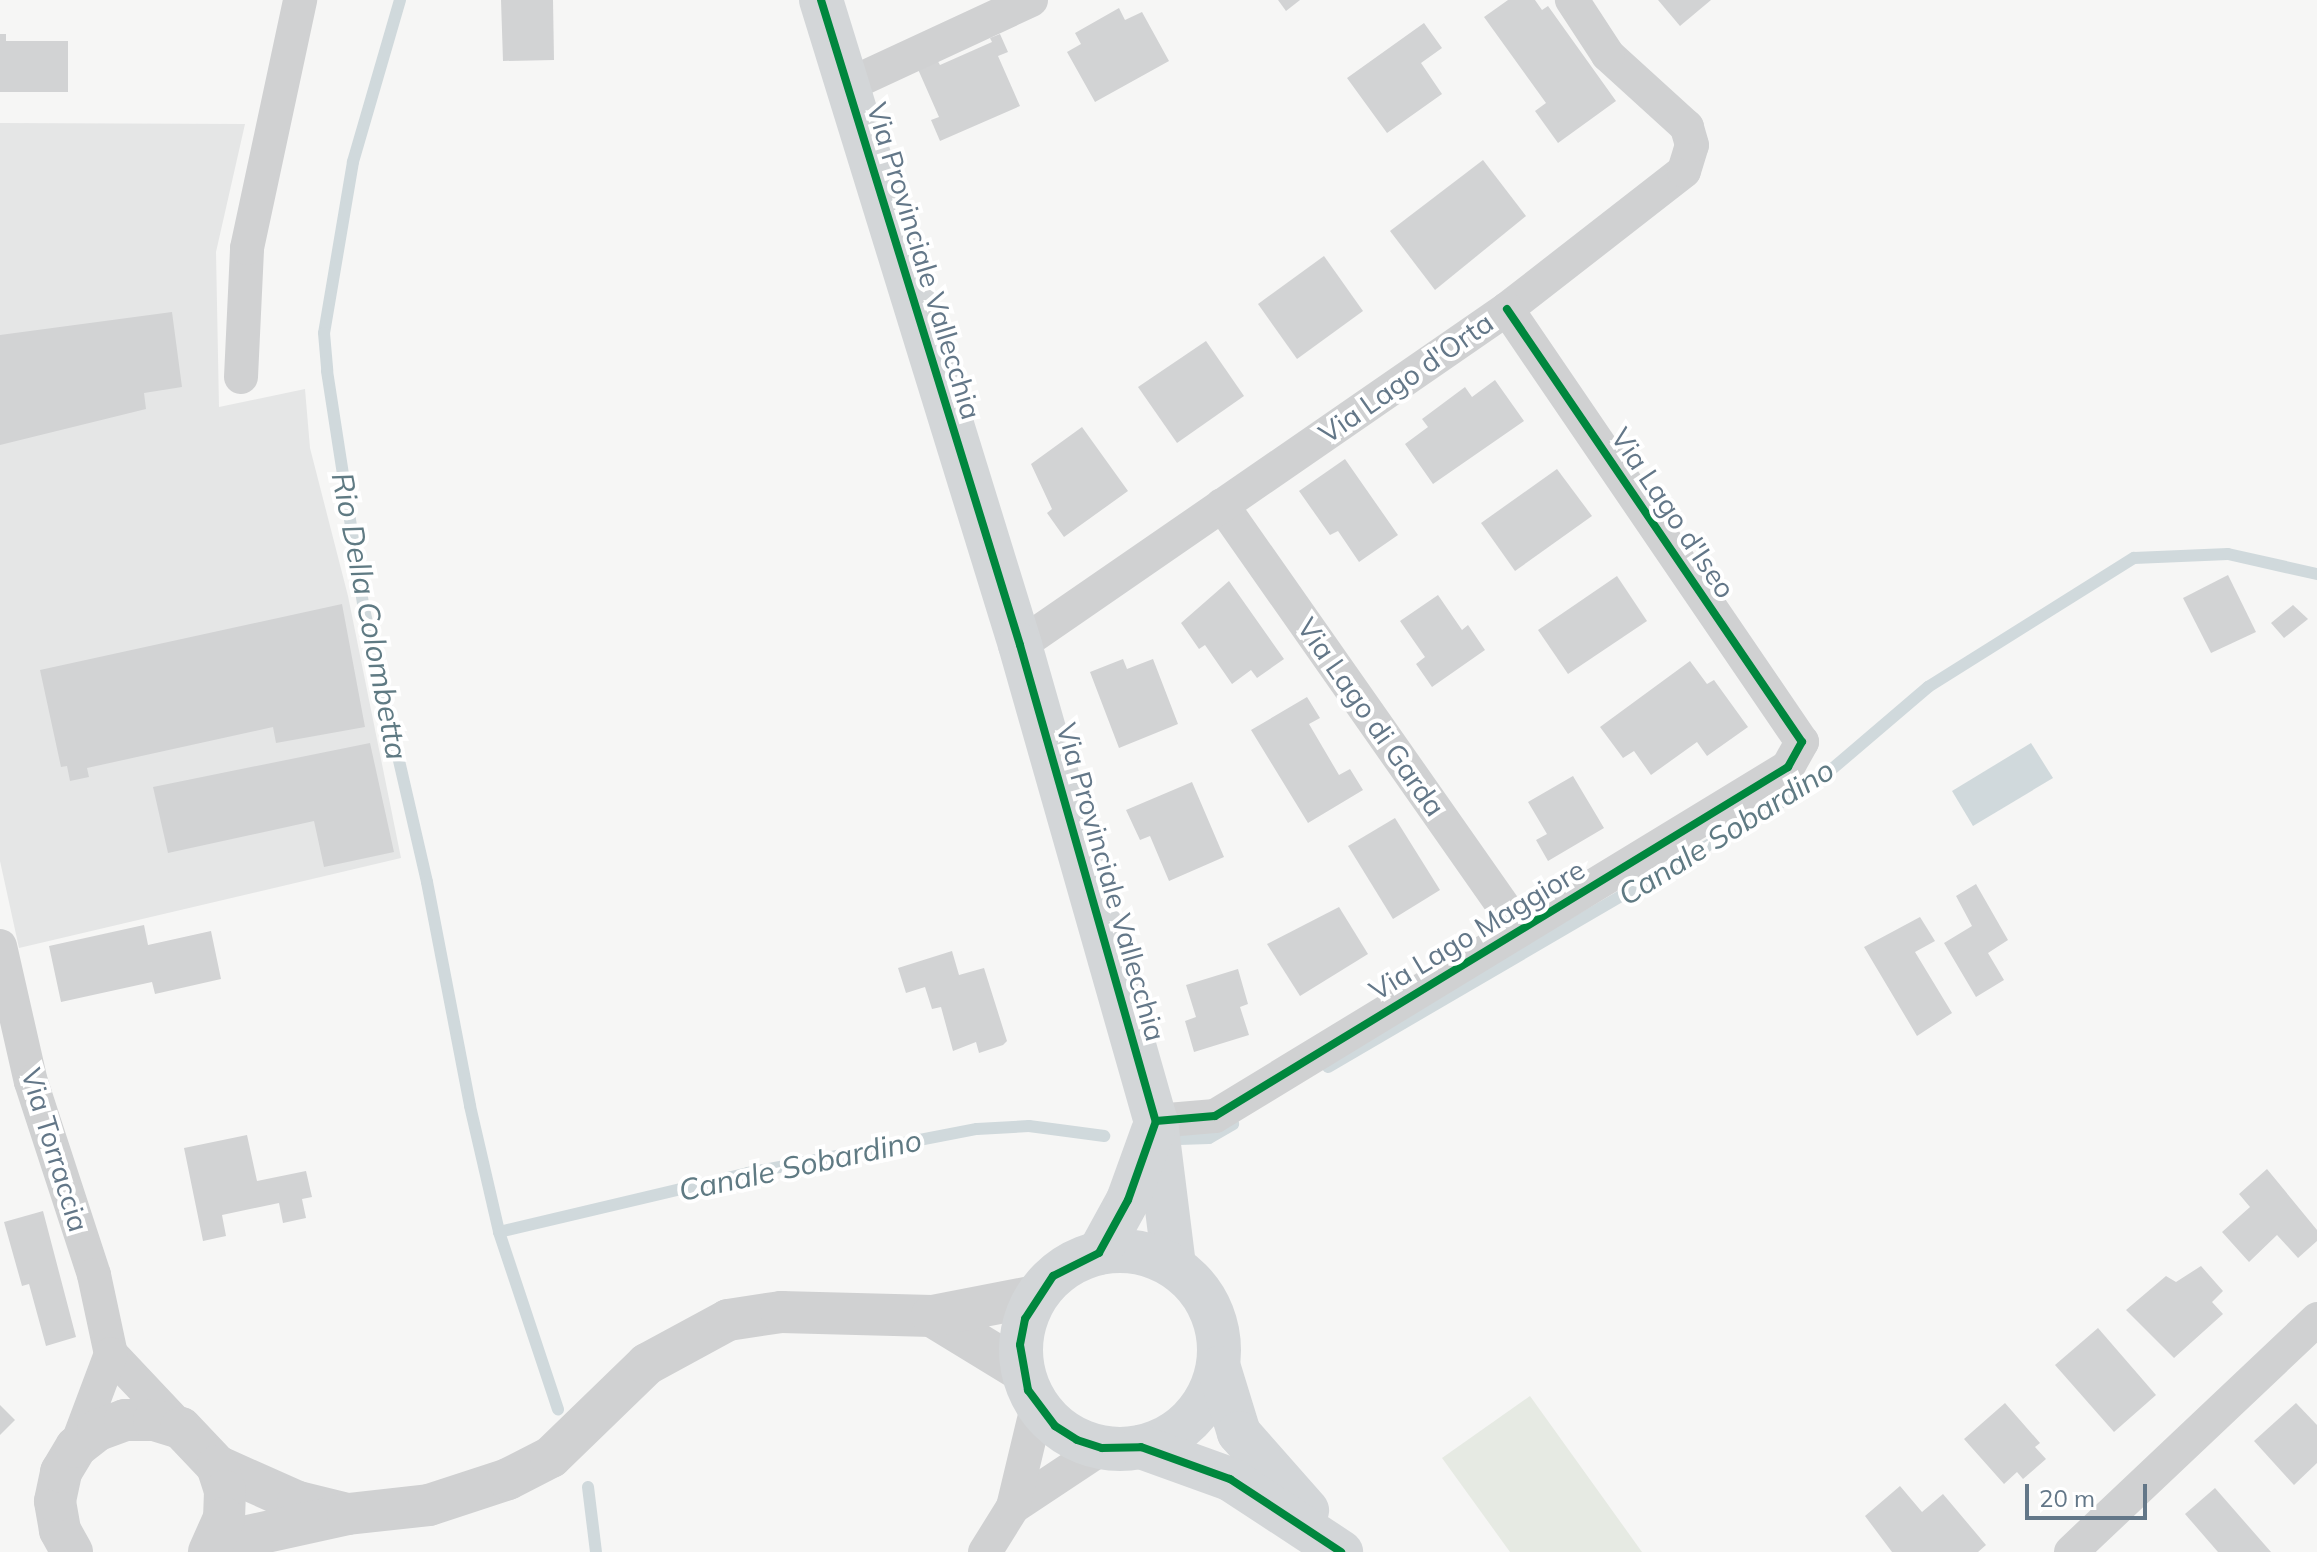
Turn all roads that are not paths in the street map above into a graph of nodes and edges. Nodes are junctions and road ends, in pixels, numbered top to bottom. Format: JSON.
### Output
{"nodes":[{"id":1,"x":300,"y":0,"type":"edge"},
{"id":2,"x":821,"y":0,"type":"edge"},
{"id":3,"x":1031,"y":0,"type":"edge"},
{"id":4,"x":1572,"y":0,"type":"edge"},
{"id":5,"x":846,"y":86,"type":"junction"},
{"id":6,"x":1507,"y":309,"type":"junction"},
{"id":7,"x":241,"y":377,"type":"dead end"},
{"id":8,"x":1222,"y":505,"type":"junction"},
{"id":9,"x":1020,"y":645,"type":"junction"},
{"id":10,"x":1802,"y":742,"type":"joint"},
{"id":11,"x":1520,"y":930,"type":"junction"},
{"id":12,"x":0,"y":946,"type":"edge"},
{"id":13,"x":1156,"y":1121,"type":"junction"},
{"id":14,"x":1099,"y":1253,"type":"junction"},
{"id":15,"x":1174,"y":1266,"type":"junction"},
{"id":16,"x":1036,"y":1296,"type":"junction"},
{"id":17,"x":932,"y":1316,"type":"junction"},
{"id":18,"x":2316,"y":1321,"type":"edge"},
{"id":19,"x":111,"y":1354,"type":"junction"},
{"id":20,"x":1219,"y":1368,"type":"junction"},
{"id":21,"x":1030,"y":1389,"type":"junction"},
{"id":22,"x":181,"y":1428,"type":"junction"},
{"id":23,"x":76,"y":1447,"type":"junction"},
{"id":24,"x":1122,"y":1448,"type":"junction"},
{"id":25,"x":217,"y":1466,"type":"junction"},
{"id":26,"x":55,"y":1501,"type":"junction"},
{"id":27,"x":1013,"y":1507,"type":"junction"},
{"id":28,"x":348,"y":1514,"type":"junction"},
{"id":29,"x":212,"y":1548,"type":"edge"},
{"id":30,"x":35,"y":1552,"type":"edge"},
{"id":31,"x":72,"y":1552,"type":"edge"},
{"id":32,"x":985,"y":1552,"type":"edge"},
{"id":33,"x":1341,"y":1552,"type":"edge"},
{"id":34,"x":2071,"y":1552,"type":"edge"}],
"edges":[{"from":1,"to":7,"type":"street"},
{"from":2,"to":5,"type":"main road","name":"Via Provinciale Vallecchia"},
{"from":3,"to":5,"type":"street"},
{"from":4,"to":6,"type":"street","name":"Via Lago d'Orta"},
{"from":5,"to":9,"type":"main road","name":"Via Provinciale Vallecchia"},
{"from":6,"to":8,"type":"street","name":"Via Lago d'Orta"},
{"from":6,"to":10,"type":"street","name":"Via Lago d'Iseo"},
{"from":8,"to":9,"type":"street","name":"Via Lago d'Orta"},
{"from":8,"to":11,"type":"street","name":"Via Lago di Garda"},
{"from":9,"to":13,"type":"main road","name":"Via Provinciale Vallecchia"},
{"from":10,"to":11,"type":"street","name":"Via Lago Maggiore"},
{"from":11,"to":13,"type":"street","name":"Via Lago Maggiore"},
{"from":12,"to":19,"type":"street","name":"Via Torraccia"},
{"from":13,"to":14,"type":"main road"},
{"from":13,"to":15,"type":"main road","name":"Via Provinciale Vallecchia"},
{"from":14,"to":15,"type":"main road"},
{"from":14,"to":16,"type":"main road"},
{"from":15,"to":20,"type":"main road"},
{"from":16,"to":17,"type":"street"},
{"from":16,"to":21,"type":"main road"},
{"from":17,"to":21,"type":"street"},
{"from":17,"to":28,"type":"street"},
{"from":18,"to":34,"type":"street"},
{"from":19,"to":22,"type":"street"},
{"from":19,"to":23,"type":"street"},
{"from":20,"to":24,"type":"main road"},
{"from":20,"to":33,"type":"main road"},
{"from":21,"to":24,"type":"main road"},
{"from":21,"to":27,"type":"street"},
{"from":22,"to":23,"type":"street"},
{"from":22,"to":25,"type":"street"},
{"from":23,"to":26,"type":"street"},
{"from":24,"to":27,"type":"street"},
{"from":24,"to":33,"type":"main road"},
{"from":25,"to":28,"type":"street"},
{"from":25,"to":29,"type":"street"},
{"from":26,"to":30,"type":"street"},
{"from":26,"to":31,"type":"street"},
{"from":27,"to":32,"type":"street"},
{"from":28,"to":29,"type":"street"}]}
